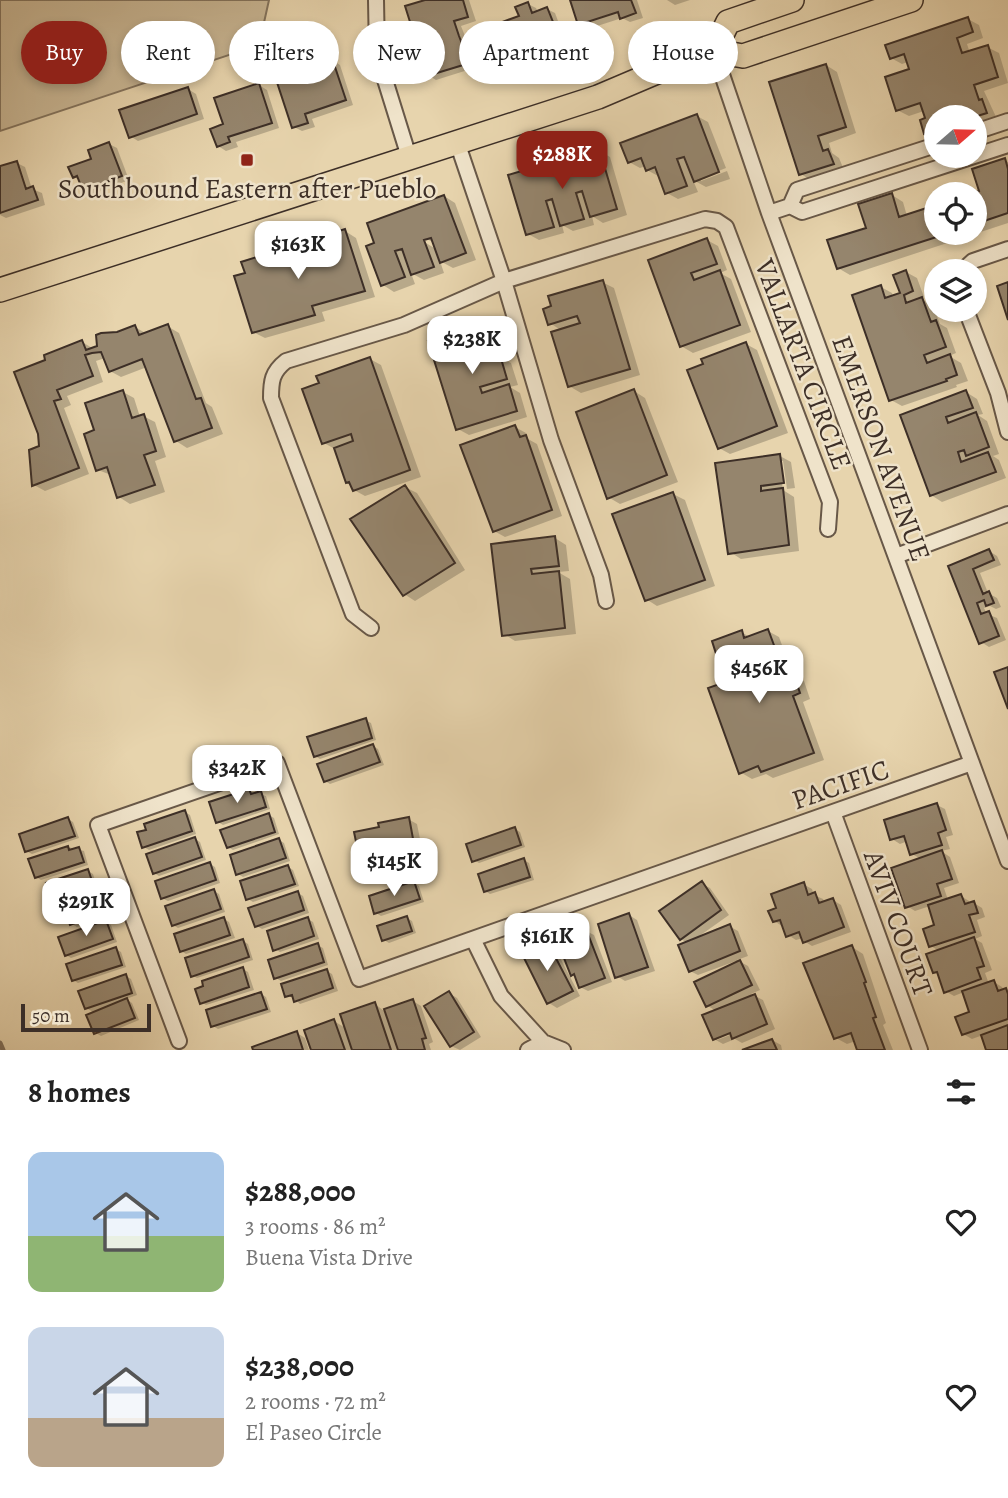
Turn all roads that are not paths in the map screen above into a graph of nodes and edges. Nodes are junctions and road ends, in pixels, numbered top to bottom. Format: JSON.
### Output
{"nodes":[{"id":1,"x":376,"y":0,"type":"edge"},
{"id":2,"x":792,"y":0,"type":"edge"},
{"id":3,"x":911,"y":0,"type":"edge"},
{"id":4,"x":731,"y":21,"type":"edge"},
{"id":5,"x":738,"y":55,"type":"edge"},
{"id":6,"x":631,"y":84,"type":"edge"},
{"id":7,"x":725,"y":84,"type":"edge"},
{"id":8,"x":1008,"y":121,"type":"edge"},
{"id":9,"x":987,"y":128,"type":"edge"},
{"id":10,"x":457,"y":142,"type":"junction"},
{"id":11,"x":1008,"y":145,"type":"edge"},
{"id":12,"x":924,"y":149,"type":"edge"},
{"id":13,"x":410,"y":158,"type":"junction"},
{"id":14,"x":790,"y":206,"type":"junction"},
{"id":15,"x":769,"y":213,"type":"junction"},
{"id":16,"x":1008,"y":249,"type":"edge"},
{"id":17,"x":979,"y":259,"type":"edge"},
{"id":18,"x":504,"y":281,"type":"junction"},
{"id":19,"x":0,"y":290,"type":"edge"},
{"id":20,"x":971,"y":322,"type":"edge"},
{"id":21,"x":1008,"y":432,"type":"edge"},
{"id":22,"x":1008,"y":514,"type":"edge"},
{"id":23,"x":828,"y":529,"type":"dead end"},
{"id":24,"x":896,"y":556,"type":"junction"},
{"id":25,"x":606,"y":601,"type":"dead end"},
{"id":26,"x":371,"y":628,"type":"dead end"},
{"id":27,"x":972,"y":763,"type":"junction"},
{"id":28,"x":833,"y":812,"type":"junction"},
{"id":29,"x":1008,"y":861,"type":"edge"},
{"id":30,"x":473,"y":939,"type":"junction"},
{"id":31,"x":179,"y":1041,"type":"dead end"},
{"id":32,"x":543,"y":1042,"type":"junction"},
{"id":33,"x":528,"y":1050,"type":"edge"},
{"id":34,"x":564,"y":1050,"type":"edge"},
{"id":35,"x":920,"y":1050,"type":"edge"}],
"edges":[{"from":1,"to":13,"type":"street"},
{"from":2,"to":4,"type":"main road"},
{"from":3,"to":5,"type":"main road"},
{"from":6,"to":10,"type":"main road"},
{"from":7,"to":15,"type":"street","name":"EMERSON AVENUE"},
{"from":8,"to":9,"type":"street"},
{"from":10,"to":13,"type":"main road"},
{"from":10,"to":18,"type":"street"},
{"from":11,"to":14,"type":"street"},
{"from":12,"to":14,"type":"street"},
{"from":13,"to":19,"type":"main road"},
{"from":14,"to":15,"type":"street"},
{"from":15,"to":24,"type":"street","name":"EMERSON AVENUE"},
{"from":16,"to":17,"type":"street"},
{"from":18,"to":23,"type":"street","name":"VALLARTA CIRCLE"},
{"from":18,"to":25,"type":"street"},
{"from":18,"to":26,"type":"street"},
{"from":20,"to":21,"type":"street"},
{"from":22,"to":24,"type":"street"},
{"from":24,"to":27,"type":"street","name":"EMERSON AVENUE"},
{"from":27,"to":28,"type":"street","name":"PACIFIC"},
{"from":27,"to":29,"type":"street","name":"EMERSON AVENUE"},
{"from":28,"to":30,"type":"street","name":"PACIFIC"},
{"from":28,"to":35,"type":"street","name":"AVIV COURT"},
{"from":30,"to":31,"type":"street","name":"PACIFIC"},
{"from":30,"to":32,"type":"street"},
{"from":32,"to":33,"type":"street"},
{"from":32,"to":34,"type":"street"}]}
